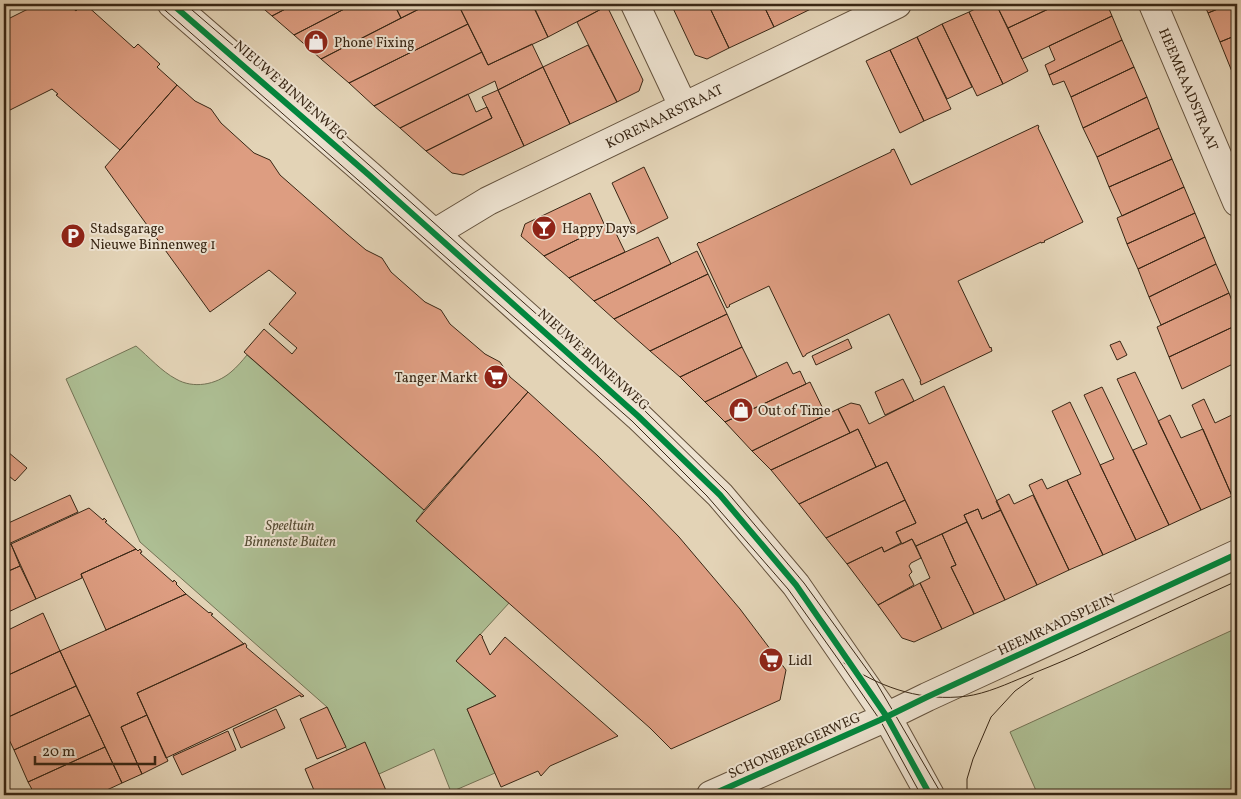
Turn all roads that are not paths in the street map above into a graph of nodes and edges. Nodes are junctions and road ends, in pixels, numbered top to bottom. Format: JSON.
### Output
{"nodes":[{"id":1,"x":172,"y":4,"type":"edge"},
{"id":2,"x":635,"y":4,"type":"edge"},
{"id":3,"x":897,"y":4,"type":"edge"},
{"id":4,"x":1153,"y":4,"type":"edge"},
{"id":5,"x":683,"y":106,"type":"junction"},
{"id":6,"x":1237,"y":202,"type":"edge"},
{"id":7,"x":436,"y":235,"type":"junction"},
{"id":8,"x":1237,"y":554,"type":"edge"},
{"id":9,"x":887,"y":717,"type":"junction"},
{"id":10,"x":711,"y":795,"type":"edge"},
{"id":11,"x":930,"y":795,"type":"edge"}],
"edges":[{"from":1,"to":7,"type":"street","name":"NIEUWE BINNENWEG"},
{"from":2,"to":5,"type":"street"},
{"from":3,"to":5,"type":"street","name":"KORENAARSTRAAT"},
{"from":4,"to":6,"type":"street","name":"HEEMRAADSTRAAT"},
{"from":5,"to":7,"type":"street","name":"KORENAARSTRAAT"},
{"from":7,"to":9,"type":"street","name":"NIEUWE BINNENWEG"},
{"from":8,"to":9,"type":"street","name":"HEEMRAADSPLEIN"},
{"from":9,"to":10,"type":"street","name":"SCHONEBERGERWEG"},
{"from":9,"to":11,"type":"street","name":"NIEUWE BINNENWEG"}]}
